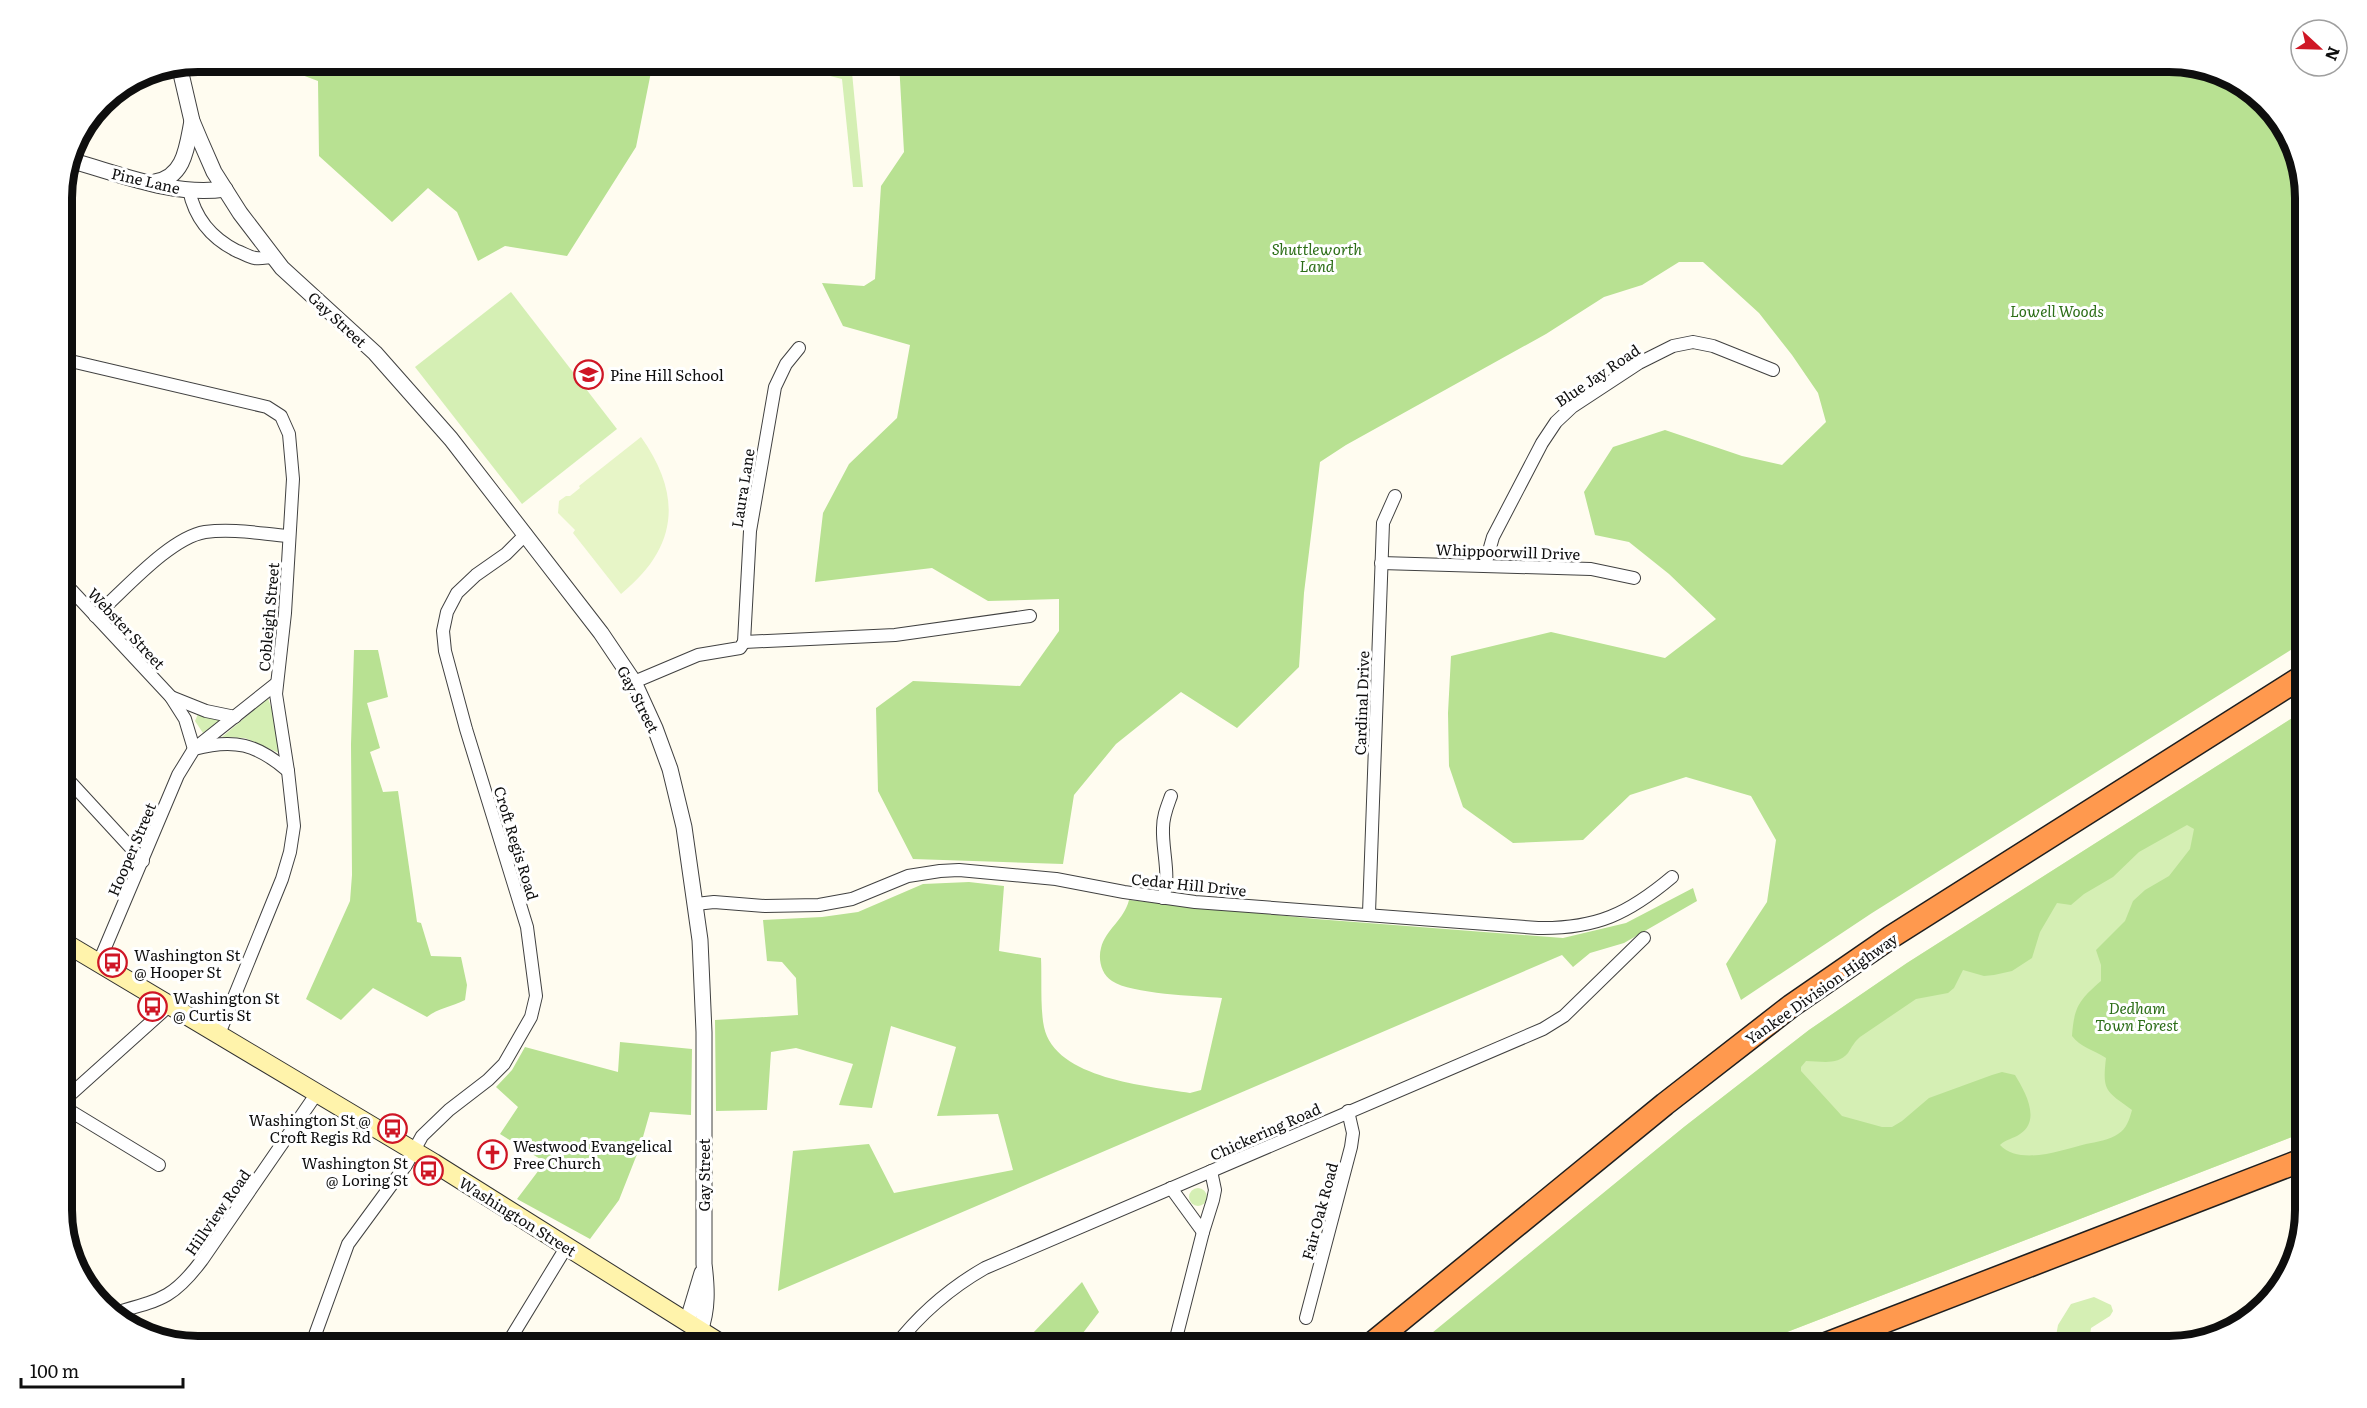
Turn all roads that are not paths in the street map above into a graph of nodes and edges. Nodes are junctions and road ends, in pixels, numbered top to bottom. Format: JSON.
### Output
{"nodes":[{"id":1,"x":181,"y":73,"type":"edge"},
{"id":2,"x":192,"y":121,"type":"junction"},
{"id":3,"x":77,"y":162,"type":"edge"},
{"id":4,"x":152,"y":183,"type":"junction"},
{"id":5,"x":225,"y":189,"type":"junction"},
{"id":6,"x":189,"y":190,"type":"junction"},
{"id":7,"x":274,"y":257,"type":"junction"},
{"id":8,"x":799,"y":348,"type":"dead end"},
{"id":9,"x":72,"y":361,"type":"edge"},
{"id":10,"x":1773,"y":370,"type":"dead end"},
{"id":11,"x":1395,"y":496,"type":"dead end"},
{"id":12,"x":526,"y":534,"type":"junction"},
{"id":13,"x":289,"y":536,"type":"junction"},
{"id":14,"x":1381,"y":563,"type":"junction"},
{"id":15,"x":1485,"y":565,"type":"junction"},
{"id":16,"x":1634,"y":578,"type":"dead end"},
{"id":17,"x":72,"y":591,"type":"edge"},
{"id":18,"x":95,"y":616,"type":"junction"},
{"id":19,"x":1030,"y":616,"type":"dead end"},
{"id":20,"x":744,"y":642,"type":"junction"},
{"id":21,"x":2295,"y":681,"type":"edge"},
{"id":22,"x":634,"y":682,"type":"junction"},
{"id":23,"x":277,"y":683,"type":"junction"},
{"id":24,"x":171,"y":697,"type":"junction"},
{"id":25,"x":235,"y":717,"type":"junction"},
{"id":26,"x":194,"y":749,"type":"junction"},
{"id":27,"x":288,"y":771,"type":"junction"},
{"id":28,"x":72,"y":784,"type":"edge"},
{"id":29,"x":1171,"y":796,"type":"dead end"},
{"id":30,"x":143,"y":861,"type":"junction"},
{"id":31,"x":1672,"y":877,"type":"dead end"},
{"id":32,"x":1163,"y":898,"type":"junction"},
{"id":33,"x":696,"y":904,"type":"junction"},
{"id":34,"x":1369,"y":914,"type":"junction"},
{"id":35,"x":1644,"y":938,"type":"dead end"},
{"id":36,"x":72,"y":946,"type":"edge"},
{"id":37,"x":99,"y":962,"type":"junction"},
{"id":38,"x":170,"y":1005,"type":"junction"},
{"id":39,"x":219,"y":1034,"type":"junction"},
{"id":40,"x":317,"y":1093,"type":"junction"},
{"id":41,"x":72,"y":1095,"type":"edge"},
{"id":42,"x":72,"y":1110,"type":"edge"},
{"id":43,"x":1348,"y":1111,"type":"junction"},
{"id":44,"x":413,"y":1150,"type":"junction"},
{"id":45,"x":2295,"y":1163,"type":"edge"},
{"id":46,"x":159,"y":1165,"type":"dead end"},
{"id":47,"x":1211,"y":1172,"type":"junction"},
{"id":48,"x":1171,"y":1188,"type":"junction"},
{"id":49,"x":1203,"y":1232,"type":"junction"},
{"id":50,"x":567,"y":1246,"type":"junction"},
{"id":51,"x":122,"y":1311,"type":"edge"},
{"id":52,"x":1306,"y":1318,"type":"dead end"},
{"id":53,"x":693,"y":1327,"type":"junction"},
{"id":54,"x":315,"y":1336,"type":"edge"},
{"id":55,"x":513,"y":1336,"type":"edge"},
{"id":56,"x":707,"y":1336,"type":"edge"},
{"id":57,"x":904,"y":1336,"type":"edge"},
{"id":58,"x":1177,"y":1336,"type":"edge"},
{"id":59,"x":1382,"y":1336,"type":"edge"},
{"id":60,"x":1849,"y":1336,"type":"edge"}],
"edges":[{"from":1,"to":2,"type":"street","name":"Gay Street"},
{"from":2,"to":4,"type":"street"},
{"from":2,"to":5,"type":"street","name":"Gay Street"},
{"from":3,"to":4,"type":"street","name":"Pine Lane"},
{"from":4,"to":6,"type":"street","name":"Pine Lane"},
{"from":5,"to":6,"type":"street","name":"Pine Lane"},
{"from":5,"to":7,"type":"street","name":"Gay Street"},
{"from":6,"to":7,"type":"street"},
{"from":7,"to":12,"type":"street","name":"Gay Street"},
{"from":8,"to":20,"type":"street","name":"Laura Lane"},
{"from":9,"to":13,"type":"street","name":"Cobleigh Street"},
{"from":10,"to":15,"type":"street","name":"Blue Jay Road"},
{"from":11,"to":14,"type":"street","name":"Cardinal Drive"},
{"from":12,"to":22,"type":"street","name":"Gay Street"},
{"from":12,"to":44,"type":"street","name":"Croft Regis Road"},
{"from":13,"to":18,"type":"street"},
{"from":13,"to":23,"type":"street","name":"Cobleigh Street"},
{"from":14,"to":15,"type":"street","name":"Whippoorwill Drive"},
{"from":14,"to":34,"type":"street","name":"Cardinal Drive"},
{"from":15,"to":16,"type":"street","name":"Whippoorwill Drive"},
{"from":17,"to":18,"type":"street","name":"Webster Street"},
{"from":18,"to":24,"type":"street","name":"Webster Street"},
{"from":19,"to":20,"type":"street"},
{"from":20,"to":22,"type":"street"},
{"from":21,"to":59,"type":"highway","name":"Yankee Division Highway"},
{"from":22,"to":33,"type":"street","name":"Gay Street"},
{"from":23,"to":25,"type":"street","name":"Hooper Street"},
{"from":23,"to":27,"type":"street","name":"Cobleigh Street"},
{"from":24,"to":25,"type":"street","name":"Webster Street"},
{"from":24,"to":26,"type":"street","name":"Webster Street"},
{"from":25,"to":26,"type":"street","name":"Hooper Street"},
{"from":26,"to":27,"type":"street"},
{"from":26,"to":30,"type":"street","name":"Hooper Street"},
{"from":27,"to":39,"type":"street","name":"Cobleigh Street"},
{"from":28,"to":30,"type":"street"},
{"from":29,"to":32,"type":"street"},
{"from":30,"to":37,"type":"street","name":"Hooper Street"},
{"from":31,"to":34,"type":"street","name":"Cedar Hill Drive"},
{"from":32,"to":33,"type":"street","name":"Cedar Hill Drive"},
{"from":32,"to":34,"type":"street","name":"Cedar Hill Drive"},
{"from":33,"to":53,"type":"street","name":"Gay Street"},
{"from":35,"to":43,"type":"street","name":"Chickering Road"},
{"from":36,"to":37,"type":"main road","name":"Washington Street"},
{"from":37,"to":38,"type":"main road","name":"Washington Street"},
{"from":38,"to":39,"type":"main road","name":"Washington Street"},
{"from":38,"to":41,"type":"street"},
{"from":39,"to":40,"type":"main road","name":"Washington Street"},
{"from":40,"to":44,"type":"main road","name":"Washington Street"},
{"from":40,"to":51,"type":"street","name":"Hillview Road"},
{"from":42,"to":46,"type":"street"},
{"from":43,"to":47,"type":"street","name":"Chickering Road"},
{"from":43,"to":52,"type":"street","name":"Fair Oak Road"},
{"from":44,"to":50,"type":"main road","name":"Washington Street"},
{"from":44,"to":54,"type":"street","name":"Croft Regis Road"},
{"from":45,"to":60,"type":"highway"},
{"from":47,"to":48,"type":"street","name":"Chickering Road"},
{"from":47,"to":49,"type":"street"},
{"from":48,"to":49,"type":"street"},
{"from":48,"to":57,"type":"street","name":"Chickering Road"},
{"from":49,"to":58,"type":"street"},
{"from":50,"to":53,"type":"main road","name":"Washington Street"},
{"from":50,"to":55,"type":"street"},
{"from":53,"to":56,"type":"main road","name":"Washington Street"}]}
